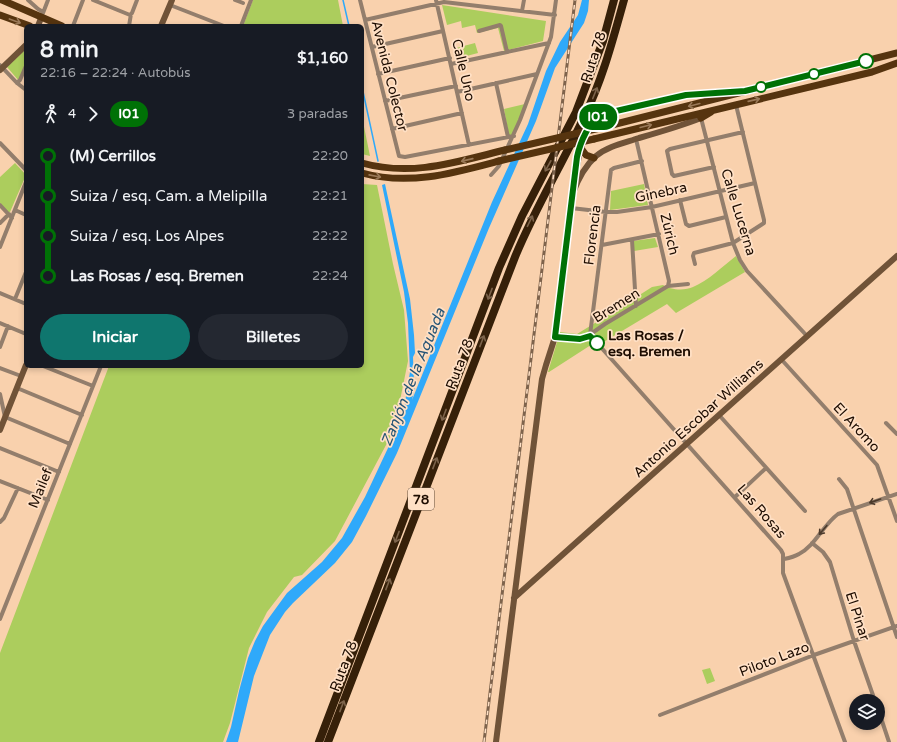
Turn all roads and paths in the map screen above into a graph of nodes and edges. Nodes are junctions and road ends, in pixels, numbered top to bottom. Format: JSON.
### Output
{"nodes":[{"id":1,"x":2,"y":0,"type":"edge"},
{"id":2,"x":28,"y":0,"type":"edge"},
{"id":3,"x":48,"y":0,"type":"edge"},
{"id":4,"x":83,"y":0,"type":"edge"},
{"id":5,"x":93,"y":0,"type":"edge"},
{"id":6,"x":137,"y":0,"type":"edge"},
{"id":7,"x":235,"y":0,"type":"edge"},
{"id":8,"x":251,"y":0,"type":"edge"},
{"id":9,"x":360,"y":0,"type":"edge"},
{"id":10,"x":524,"y":0,"type":"edge"},
{"id":11,"x":556,"y":0,"type":"edge"},
{"id":12,"x":614,"y":0,"type":"edge"},
{"id":13,"x":624,"y":0,"type":"edge"},
{"id":14,"x":171,"y":2,"type":"edge"},
{"id":15,"x":437,"y":2,"type":"edge"},
{"id":16,"x":243,"y":3,"type":"dead end"},
{"id":17,"x":522,"y":11,"type":"junction"},
{"id":18,"x":131,"y":14,"type":"junction"},
{"id":19,"x":0,"y":15,"type":"edge"},
{"id":20,"x":42,"y":15,"type":"junction"},
{"id":21,"x":555,"y":15,"type":"junction"},
{"id":22,"x":365,"y":20,"type":"junction"},
{"id":23,"x":25,"y":24,"type":"edge"},
{"id":24,"x":39,"y":24,"type":"edge"},
{"id":25,"x":58,"y":24,"type":"edge"},
{"id":26,"x":74,"y":24,"type":"edge"},
{"id":27,"x":129,"y":24,"type":"edge"},
{"id":28,"x":162,"y":24,"type":"edge"},
{"id":29,"x":220,"y":24,"type":"edge"},
{"id":30,"x":242,"y":24,"type":"edge"},
{"id":31,"x":443,"y":31,"type":"junction"},
{"id":32,"x":479,"y":31,"type":"dead end"},
{"id":33,"x":549,"y":43,"type":"junction"},
{"id":34,"x":24,"y":47,"type":"edge"},
{"id":35,"x":372,"y":47,"type":"junction"},
{"id":36,"x":507,"y":52,"type":"junction"},
{"id":37,"x":897,"y":53,"type":"edge"},
{"id":38,"x":450,"y":58,"type":"junction"},
{"id":39,"x":897,"y":63,"type":"edge"},
{"id":40,"x":451,"y":64,"type":"junction"},
{"id":41,"x":1,"y":67,"type":"edge"},
{"id":42,"x":897,"y":68,"type":"edge"},
{"id":43,"x":24,"y":71,"type":"edge"},
{"id":44,"x":872,"y":72,"type":"junction"},
{"id":45,"x":378,"y":74,"type":"junction"},
{"id":46,"x":537,"y":74,"type":"junction"},
{"id":47,"x":17,"y":83,"type":"junction"},
{"id":48,"x":496,"y":83,"type":"junction"},
{"id":49,"x":456,"y":86,"type":"junction"},
{"id":50,"x":24,"y":88,"type":"edge"},
{"id":51,"x":745,"y":91,"type":"junction"},
{"id":52,"x":457,"y":92,"type":"junction"},
{"id":53,"x":385,"y":101,"type":"junction"},
{"id":54,"x":736,"y":104,"type":"junction"},
{"id":55,"x":716,"y":109,"type":"junction"},
{"id":56,"x":462,"y":113,"type":"junction"},
{"id":57,"x":701,"y":118,"type":"junction"},
{"id":58,"x":392,"y":129,"type":"junction"},
{"id":59,"x":742,"y":132,"type":"junction"},
{"id":60,"x":514,"y":136,"type":"junction"},
{"id":61,"x":508,"y":137,"type":"junction"},
{"id":62,"x":636,"y":139,"type":"junction"},
{"id":63,"x":707,"y":140,"type":"junction"},
{"id":64,"x":0,"y":143,"type":"edge"},
{"id":65,"x":469,"y":145,"type":"junction"},
{"id":66,"x":580,"y":147,"type":"junction"},
{"id":67,"x":594,"y":158,"type":"junction"},
{"id":68,"x":642,"y":162,"type":"junction"},
{"id":69,"x":364,"y":163,"type":"edge"},
{"id":70,"x":714,"y":167,"type":"junction"},
{"id":71,"x":24,"y":168,"type":"edge"},
{"id":72,"x":364,"y":173,"type":"edge"},
{"id":73,"x":492,"y":175,"type":"dead end"},
{"id":74,"x":755,"y":183,"type":"junction"},
{"id":75,"x":24,"y":188,"type":"edge"},
{"id":76,"x":720,"y":191,"type":"junction"},
{"id":77,"x":573,"y":193,"type":"junction"},
{"id":78,"x":680,"y":200,"type":"junction"},
{"id":79,"x":0,"y":205,"type":"edge"},
{"id":80,"x":652,"y":206,"type":"junction"},
{"id":81,"x":571,"y":208,"type":"junction"},
{"id":82,"x":15,"y":210,"type":"junction"},
{"id":83,"x":606,"y":212,"type":"junction"},
{"id":84,"x":24,"y":214,"type":"edge"},
{"id":85,"x":10,"y":216,"type":"junction"},
{"id":86,"x":726,"y":217,"type":"junction"},
{"id":87,"x":0,"y":223,"type":"edge"},
{"id":88,"x":659,"y":234,"type":"junction"},
{"id":89,"x":632,"y":240,"type":"junction"},
{"id":90,"x":733,"y":243,"type":"junction"},
{"id":91,"x":602,"y":245,"type":"junction"},
{"id":92,"x":0,"y":247,"type":"edge"},
{"id":93,"x":897,"y":256,"type":"edge"},
{"id":94,"x":695,"y":264,"type":"dead end"},
{"id":95,"x":24,"y":277,"type":"edge"},
{"id":96,"x":688,"y":284,"type":"dead end"},
{"id":97,"x":668,"y":286,"type":"junction"},
{"id":98,"x":0,"y":293,"type":"edge"},
{"id":99,"x":15,"y":299,"type":"junction"},
{"id":100,"x":24,"y":303,"type":"edge"},
{"id":101,"x":636,"y":306,"type":"junction"},
{"id":102,"x":0,"y":323,"type":"edge"},
{"id":103,"x":8,"y":326,"type":"junction"},
{"id":104,"x":24,"y":333,"type":"edge"},
{"id":105,"x":590,"y":336,"type":"junction"},
{"id":106,"x":807,"y":336,"type":"junction"},
{"id":107,"x":555,"y":337,"type":"junction"},
{"id":108,"x":0,"y":347,"type":"edge"},
{"id":109,"x":781,"y":359,"type":"junction"},
{"id":110,"x":0,"y":368,"type":"edge"},
{"id":111,"x":25,"y":368,"type":"edge"},
{"id":112,"x":48,"y":368,"type":"edge"},
{"id":113,"x":100,"y":368,"type":"edge"},
{"id":114,"x":22,"y":376,"type":"junction"},
{"id":115,"x":93,"y":386,"type":"junction"},
{"id":116,"x":17,"y":388,"type":"junction"},
{"id":117,"x":0,"y":394,"type":"edge"},
{"id":118,"x":82,"y":415,"type":"junction"},
{"id":119,"x":719,"y":415,"type":"junction"},
{"id":120,"x":5,"y":417,"type":"junction"},
{"id":121,"x":886,"y":423,"type":"dead end"},
{"id":122,"x":0,"y":430,"type":"edge"},
{"id":123,"x":897,"y":434,"type":"edge"},
{"id":124,"x":70,"y":444,"type":"junction"},
{"id":125,"x":687,"y":444,"type":"junction"},
{"id":126,"x":0,"y":448,"type":"edge"},
{"id":127,"x":766,"y":468,"type":"junction"},
{"id":128,"x":59,"y":472,"type":"junction"},
{"id":129,"x":839,"y":479,"type":"dead end"},
{"id":130,"x":0,"y":481,"type":"edge"},
{"id":131,"x":18,"y":488,"type":"junction"},
{"id":132,"x":897,"y":494,"type":"edge"},
{"id":133,"x":735,"y":497,"type":"junction"},
{"id":134,"x":889,"y":497,"type":"junction"},
{"id":135,"x":48,"y":500,"type":"junction"},
{"id":136,"x":854,"y":509,"type":"junction"},
{"id":137,"x":806,"y":511,"type":"dead end"},
{"id":138,"x":897,"y":521,"type":"edge"},
{"id":139,"x":0,"y":522,"type":"edge"},
{"id":140,"x":812,"y":543,"type":"junction"},
{"id":141,"x":784,"y":559,"type":"junction"},
{"id":142,"x":514,"y":598,"type":"junction"},
{"id":143,"x":0,"y":619,"type":"edge"},
{"id":144,"x":895,"y":626,"type":"edge"},
{"id":145,"x":897,"y":637,"type":"edge"},
{"id":146,"x":854,"y":641,"type":"junction"},
{"id":147,"x":814,"y":655,"type":"junction"},
{"id":148,"x":873,"y":694,"type":"edge"},
{"id":149,"x":660,"y":715,"type":"dead end"},
{"id":150,"x":885,"y":728,"type":"edge"},
{"id":151,"x":319,"y":742,"type":"edge"},
{"id":152,"x":328,"y":742,"type":"edge"},
{"id":153,"x":496,"y":742,"type":"edge"},
{"id":154,"x":845,"y":742,"type":"edge"},
{"id":155,"x":890,"y":742,"type":"edge"}],
"edges":[{"from":1,"to":20,"type":"main road"},
{"from":2,"to":20,"type":"street"},
{"from":3,"to":20,"type":"street"},
{"from":4,"to":26,"type":"street"},
{"from":5,"to":18,"type":"street"},
{"from":6,"to":18,"type":"street"},
{"from":7,"to":16,"type":"street"},
{"from":8,"to":30,"type":"street"},
{"from":9,"to":22,"type":"street","name":"Avenida Colector"},
{"from":10,"to":17,"type":"street"},
{"from":11,"to":21,"type":"street"},
{"from":12,"to":151,"type":"highway","name":"Ruta 78","number":"78","one_way":true},
{"from":152,"to":13,"type":"highway","name":"Ruta 78","number":"78","one_way":true},
{"from":14,"to":28,"type":"main road"},
{"from":14,"to":29,"type":"street"},
{"from":15,"to":17,"type":"street"},
{"from":15,"to":22,"type":"street"},
{"from":15,"to":31,"type":"street","name":"Calle Uno"},
{"from":17,"to":21,"type":"street"},
{"from":18,"to":27,"type":"street"},
{"from":19,"to":23,"type":"main road","one_way":true},
{"from":20,"to":24,"type":"main road"},
{"from":20,"to":25,"type":"main road"},
{"from":21,"to":33,"type":"street"},
{"from":22,"to":35,"type":"street","name":"Avenida Colector"},
{"from":31,"to":35,"type":"street"},
{"from":31,"to":38,"type":"street","name":"Calle Uno"},
{"from":32,"to":36,"type":"street"},
{"from":33,"to":36,"type":"street"},
{"from":33,"to":46,"type":"street"},
{"from":34,"to":41,"type":"main road"},
{"from":35,"to":45,"type":"street","name":"Avenida Colector"},
{"from":36,"to":40,"type":"street"},
{"from":37,"to":51,"type":"main road"},
{"from":38,"to":40,"type":"street","name":"Calle Uno"},
{"from":38,"to":45,"type":"street"},
{"from":39,"to":44,"type":"main road"},
{"from":40,"to":49,"type":"street","name":"Calle Uno"},
{"from":41,"to":47,"type":"street"},
{"from":42,"to":44,"type":"main road"},
{"from":43,"to":47,"type":"street"},
{"from":54,"to":44,"type":"main road","one_way":true},
{"from":45,"to":53,"type":"street","name":"Avenida Colector"},
{"from":46,"to":48,"type":"street"},
{"from":46,"to":60,"type":"street"},
{"from":47,"to":50,"type":"street"},
{"from":48,"to":52,"type":"street"},
{"from":48,"to":61,"type":"street"},
{"from":49,"to":52,"type":"street","name":"Calle Uno"},
{"from":49,"to":53,"type":"street"},
{"from":51,"to":66,"type":"main road"},
{"from":51,"to":69,"type":"main road","one_way":true,"bridge":true},
{"from":52,"to":56,"type":"street","name":"Calle Uno"},
{"from":53,"to":58,"type":"street","name":"Avenida Colector"},
{"from":54,"to":55,"type":"main road"},
{"from":54,"to":59,"type":"street"},
{"from":55,"to":57,"type":"main road"},
{"from":72,"to":55,"type":"main road","one_way":true,"bridge":true},
{"from":56,"to":58,"type":"street"},
{"from":56,"to":65,"type":"street","name":"Calle Uno"},
{"from":57,"to":62,"type":"main road"},
{"from":57,"to":63,"type":"street","name":"Calle Lucerna"},
{"from":58,"to":65,"type":"street","name":"Avenida Colector"},
{"from":59,"to":63,"type":"street"},
{"from":59,"to":74,"type":"street"},
{"from":60,"to":61,"type":"street"},
{"from":60,"to":73,"type":"street"},
{"from":61,"to":65,"type":"street"},
{"from":62,"to":67,"type":"main road"},
{"from":62,"to":68,"type":"street","name":"Zúrich"},
{"from":63,"to":70,"type":"street","name":"Calle Lucerna"},
{"from":63,"to":70,"type":"street"},
{"from":64,"to":71,"type":"street"},
{"from":66,"to":67,"type":"main road"},
{"from":66,"to":77,"type":"main road"},
{"from":67,"to":77,"type":"main road"},
{"from":68,"to":80,"type":"street","name":"Zúrich"},
{"from":68,"to":83,"type":"street","name":"Florencia"},
{"from":70,"to":76,"type":"street","name":"Calle Lucerna"},
{"from":74,"to":76,"type":"street","name":"Ginebra"},
{"from":74,"to":90,"type":"street"},
{"from":75,"to":82,"type":"street"},
{"from":76,"to":78,"type":"street","name":"Ginebra"},
{"from":76,"to":86,"type":"street","name":"Calle Lucerna"},
{"from":77,"to":81,"type":"main road"},
{"from":78,"to":80,"type":"street","name":"Ginebra"},
{"from":78,"to":86,"type":"street"},
{"from":79,"to":85,"type":"street"},
{"from":80,"to":83,"type":"street","name":"Ginebra"},
{"from":80,"to":88,"type":"street","name":"Zúrich"},
{"from":81,"to":83,"type":"street","name":"Ginebra"},
{"from":81,"to":107,"type":"main road"},
{"from":82,"to":84,"type":"street"},
{"from":82,"to":85,"type":"street"},
{"from":83,"to":91,"type":"street","name":"Florencia"},
{"from":85,"to":87,"type":"street"},
{"from":85,"to":92,"type":"street"},
{"from":86,"to":90,"type":"street","name":"Calle Lucerna"},
{"from":88,"to":89,"type":"street"},
{"from":88,"to":97,"type":"street","name":"Zúrich"},
{"from":89,"to":91,"type":"street"},
{"from":89,"to":101,"type":"street"},
{"from":90,"to":94,"type":"street"},
{"from":90,"to":106,"type":"street","name":"Calle Lucerna"},
{"from":91,"to":105,"type":"street","name":"Florencia"},
{"from":93,"to":106,"type":"main road","name":"Antonio Escobar Williams"},
{"from":95,"to":99,"type":"street"},
{"from":96,"to":97,"type":"street","name":"Bremen"},
{"from":97,"to":101,"type":"street","name":"Bremen"},
{"from":98,"to":99,"type":"street"},
{"from":99,"to":100,"type":"street"},
{"from":101,"to":105,"type":"street","name":"Bremen"},
{"from":102,"to":103,"type":"street"},
{"from":103,"to":104,"type":"street"},
{"from":103,"to":108,"type":"street"},
{"from":105,"to":107,"type":"street","name":"Bremen"},
{"from":105,"to":125,"type":"street","name":"Las Rosas"},
{"from":106,"to":109,"type":"main road","name":"Antonio Escobar Williams"},
{"from":107,"to":142,"type":"main road"},
{"from":109,"to":119,"type":"main road","name":"Antonio Escobar Williams"},
{"from":109,"to":134,"type":"street","name":"El Aromo"},
{"from":110,"to":114,"type":"street"},
{"from":111,"to":114,"type":"main road"},
{"from":112,"to":115,"type":"street"},
{"from":113,"to":115,"type":"street","name":"Mailef"},
{"from":114,"to":116,"type":"main road"},
{"from":115,"to":118,"type":"street","name":"Mailef"},
{"from":116,"to":118,"type":"street"},
{"from":116,"to":120,"type":"main road"},
{"from":117,"to":120,"type":"street"},
{"from":118,"to":124,"type":"street","name":"Mailef"},
{"from":119,"to":125,"type":"main road","name":"Antonio Escobar Williams"},
{"from":119,"to":127,"type":"street"},
{"from":120,"to":122,"type":"main road"},
{"from":120,"to":124,"type":"street"},
{"from":121,"to":123,"type":"street"},
{"from":124,"to":128,"type":"street","name":"Mailef"},
{"from":125,"to":133,"type":"street","name":"Las Rosas"},
{"from":125,"to":142,"type":"main road","name":"Antonio Escobar Williams"},
{"from":126,"to":128,"type":"street"},
{"from":127,"to":133,"type":"street"},
{"from":127,"to":137,"type":"street"},
{"from":128,"to":135,"type":"street","name":"Mailef"},
{"from":129,"to":136,"type":"street"},
{"from":130,"to":131,"type":"street"},
{"from":131,"to":135,"type":"street"},
{"from":131,"to":139,"type":"street"},
{"from":132,"to":134,"type":"street"},
{"from":133,"to":141,"type":"street","name":"Las Rosas"},
{"from":134,"to":136,"type":"street","one_way":true},
{"from":134,"to":138,"type":"street","name":"El Aromo"},
{"from":135,"to":143,"type":"street","name":"Mailef"},
{"from":136,"to":140,"type":"street","one_way":true},
{"from":136,"to":144,"type":"street"},
{"from":140,"to":141,"type":"street"},
{"from":140,"to":146,"type":"street","name":"El Pinar"},
{"from":141,"to":147,"type":"street","name":"Las Rosas"},
{"from":142,"to":153,"type":"main road"},
{"from":144,"to":145,"type":"street"},
{"from":144,"to":146,"type":"street","name":"Piloto Lazo"},
{"from":146,"to":147,"type":"street","name":"Piloto Lazo"},
{"from":146,"to":148,"type":"street","name":"El Pinar"},
{"from":147,"to":149,"type":"street","name":"Piloto Lazo"},
{"from":147,"to":154,"type":"street","name":"Las Rosas"},
{"from":150,"to":155,"type":"street"}]}
